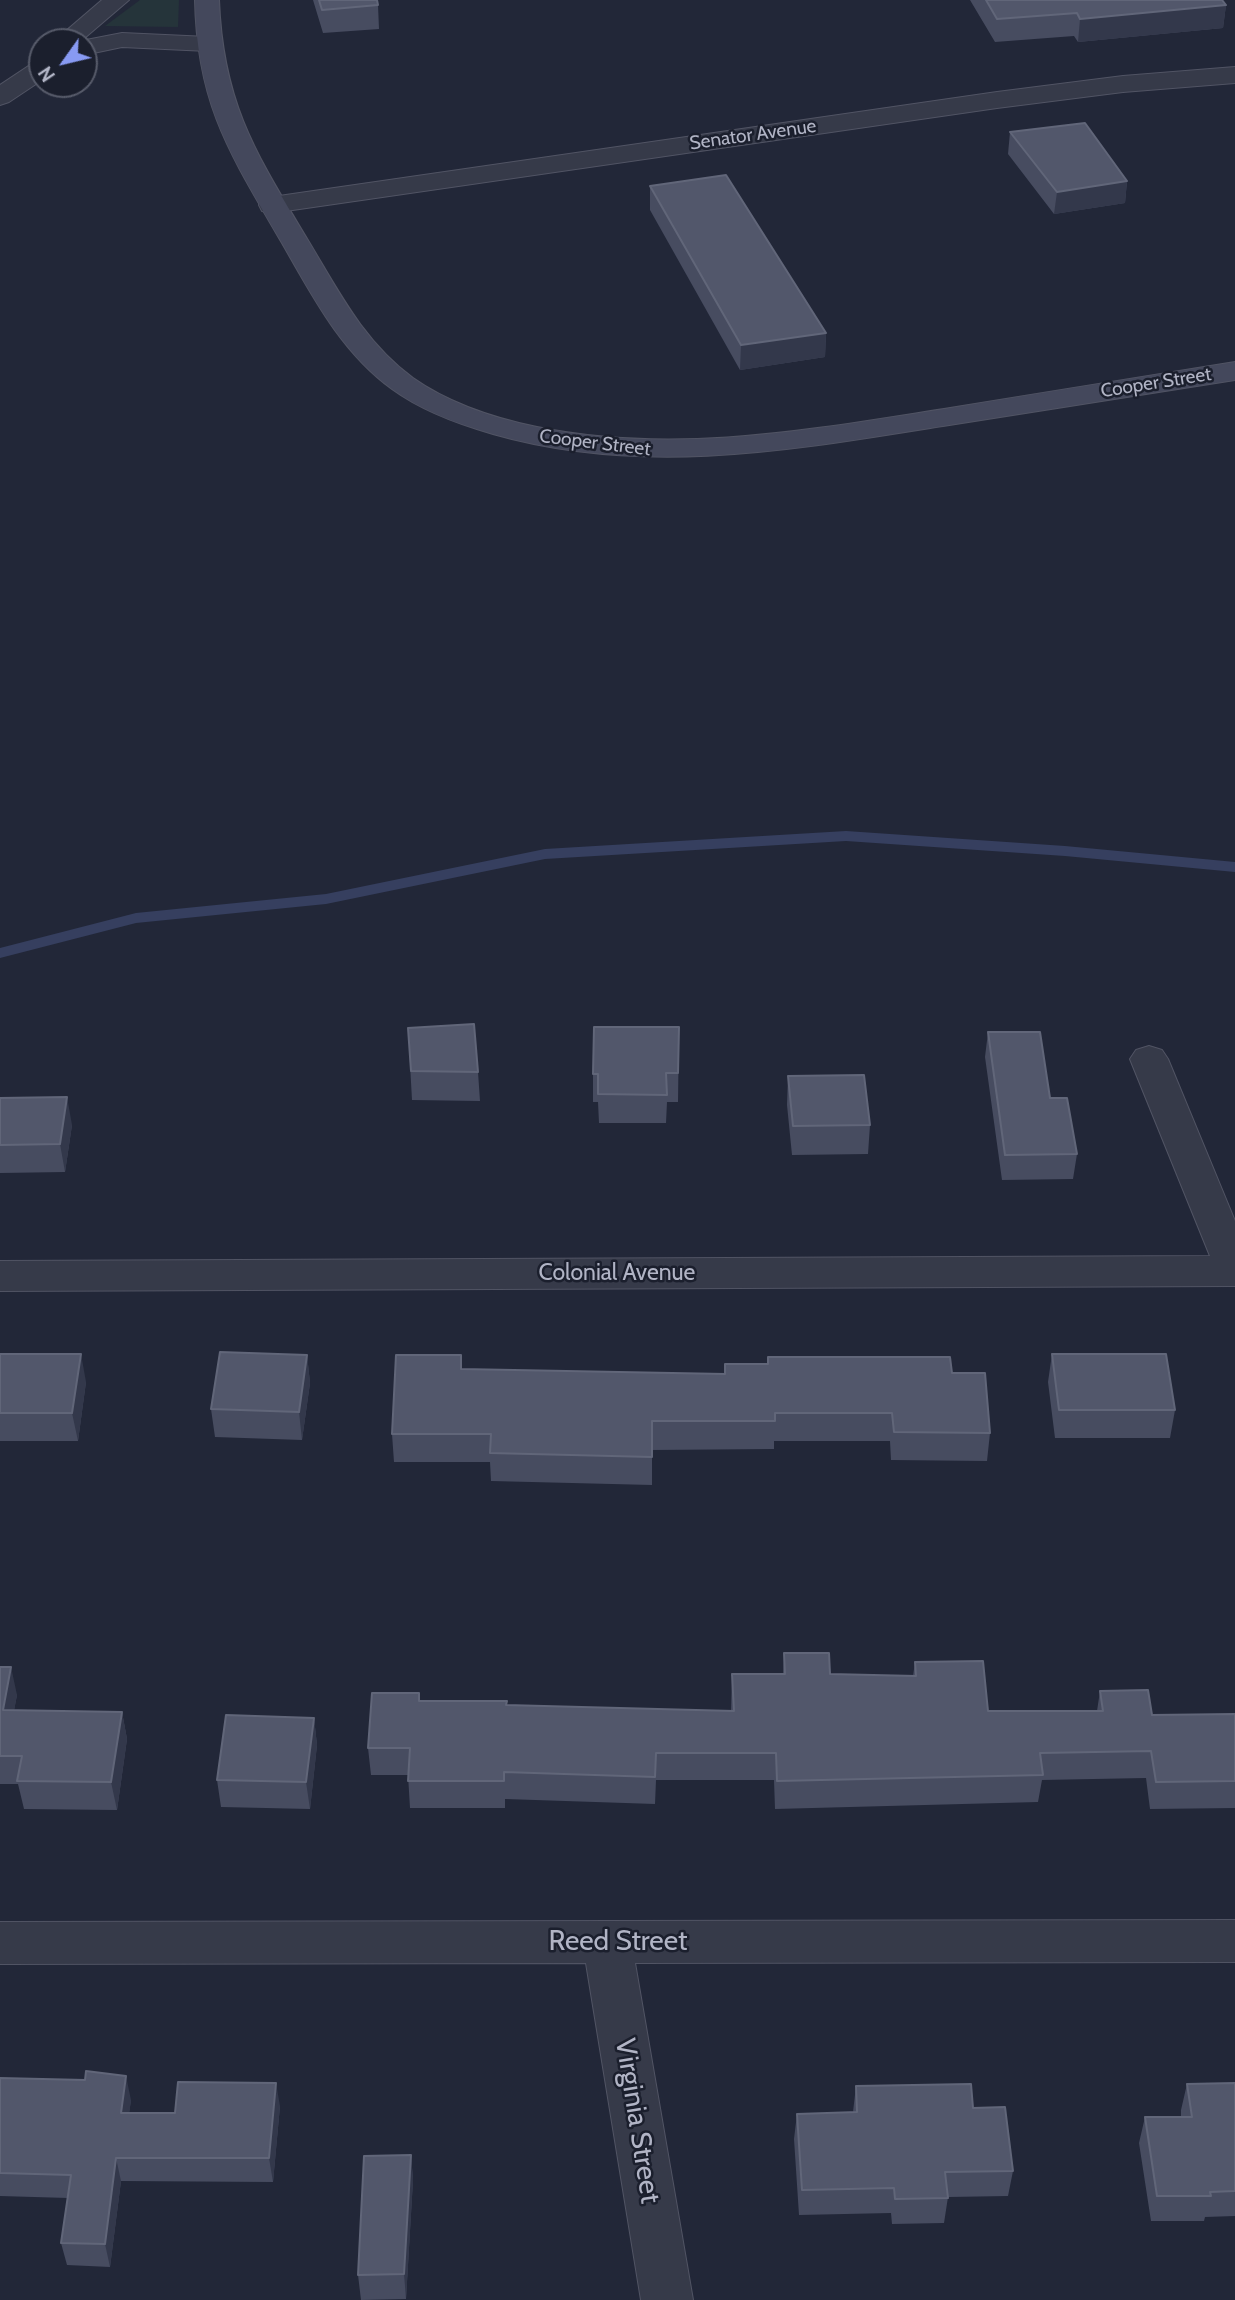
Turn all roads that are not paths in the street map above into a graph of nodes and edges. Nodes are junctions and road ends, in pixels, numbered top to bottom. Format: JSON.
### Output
{"nodes":[{"id":1,"x":117,"y":0,"type":"edge"},
{"id":2,"x":207,"y":0,"type":"edge"},
{"id":3,"x":82,"y":28,"type":"edge"},
{"id":4,"x":208,"y":44,"type":"junction"},
{"id":5,"x":98,"y":45,"type":"edge"},
{"id":6,"x":28,"y":74,"type":"edge"},
{"id":7,"x":1235,"y":75,"type":"edge"},
{"id":8,"x":28,"y":77,"type":"edge"},
{"id":9,"x":8,"y":91,"type":"edge"},
{"id":10,"x":272,"y":205,"type":"junction"},
{"id":11,"x":1235,"y":371,"type":"edge"},
{"id":12,"x":1149,"y":1059,"type":"dead end"},
{"id":13,"x":1235,"y":1270,"type":"edge"},
{"id":14,"x":0,"y":1276,"type":"edge"},
{"id":15,"x":1235,"y":1941,"type":"edge"},
{"id":16,"x":607,"y":1942,"type":"junction"},
{"id":17,"x":0,"y":1943,"type":"edge"},
{"id":18,"x":667,"y":2300,"type":"edge"}],
"edges":[{"from":1,"to":3,"type":"street"},
{"from":2,"to":4,"type":"street","name":"Cooper Street"},
{"from":4,"to":5,"type":"street"},
{"from":4,"to":10,"type":"street","name":"Cooper Street"},
{"from":6,"to":9,"type":"street"},
{"from":7,"to":10,"type":"street","name":"Senator Avenue"},
{"from":8,"to":9,"type":"street"},
{"from":10,"to":11,"type":"street","name":"Cooper Street"},
{"from":12,"to":13,"type":"street"},
{"from":13,"to":14,"type":"street","name":"Colonial Avenue"},
{"from":15,"to":16,"type":"street","name":"Reed Street"},
{"from":16,"to":17,"type":"street","name":"Reed Street"},
{"from":16,"to":18,"type":"street","name":"Virginia Street"}]}
